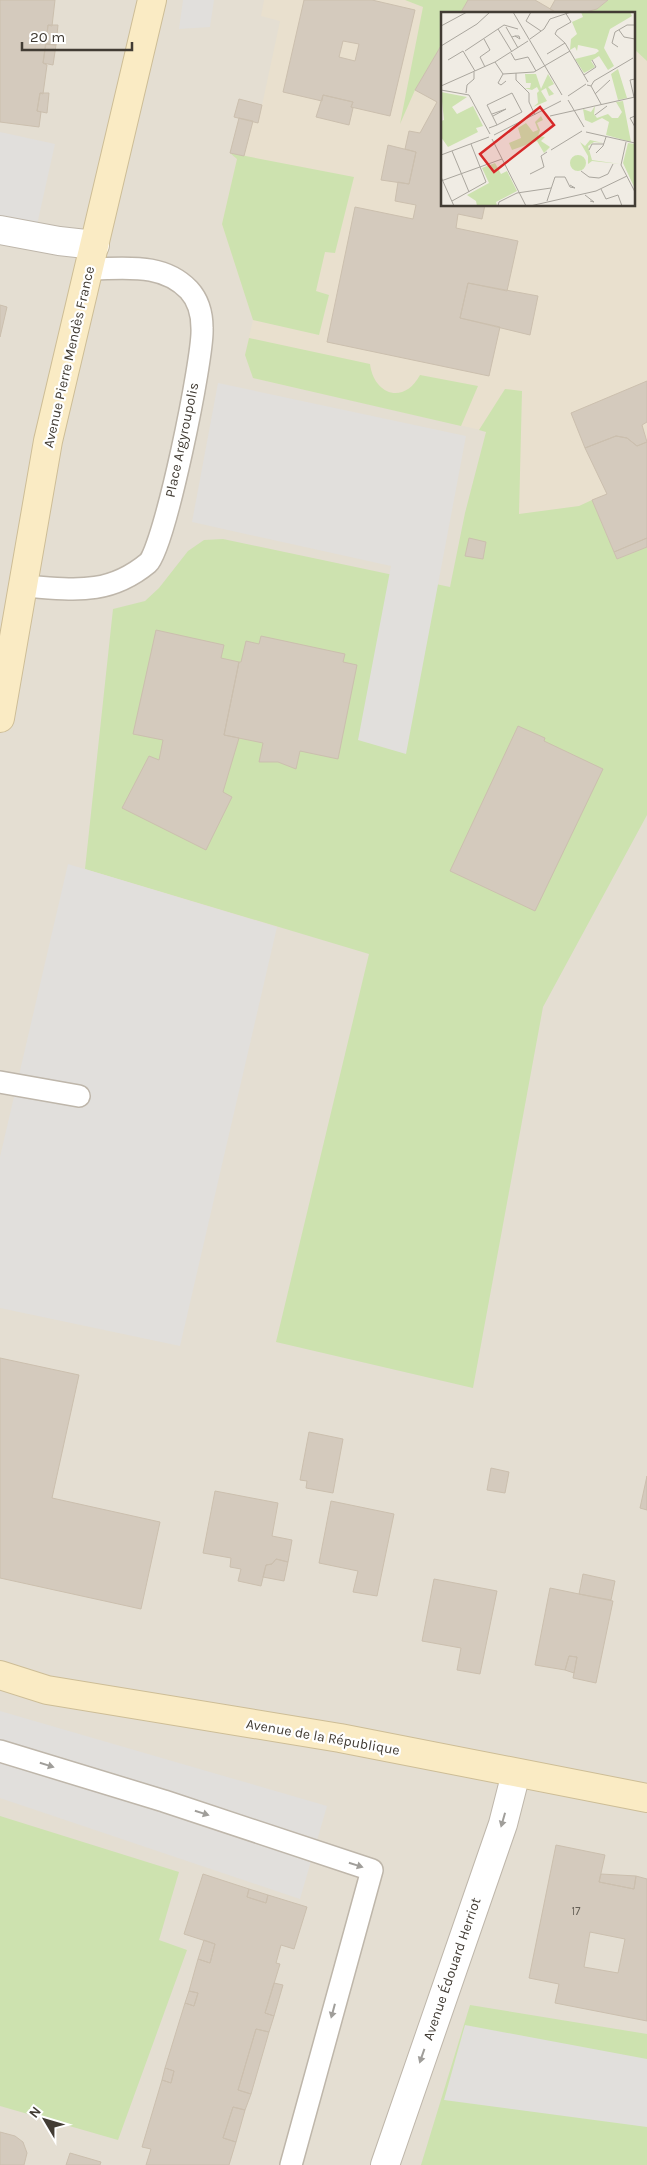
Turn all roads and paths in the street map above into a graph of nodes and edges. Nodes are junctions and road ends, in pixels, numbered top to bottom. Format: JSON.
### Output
{"nodes":[{"id":1,"x":152,"y":0,"type":"edge"},
{"id":2,"x":0,"y":230,"type":"edge"},
{"id":3,"x":92,"y":257,"type":"junction"},
{"id":4,"x":22,"y":586,"type":"junction"},
{"id":5,"x":0,"y":718,"type":"edge"},
{"id":6,"x":0,"y":1082,"type":"edge"},
{"id":7,"x":79,"y":1096,"type":"dead end"},
{"id":8,"x":0,"y":1675,"type":"edge"},
{"id":9,"x":0,"y":1751,"type":"edge"},
{"id":10,"x":516,"y":1773,"type":"junction"},
{"id":11,"x":647,"y":1798,"type":"edge"},
{"id":12,"x":291,"y":2165,"type":"edge"},
{"id":13,"x":385,"y":2165,"type":"edge"}],
"edges":[{"from":1,"to":3,"type":"street","name":"Avenue Pierre Mendès France"},
{"from":2,"to":3,"type":"street"},
{"from":3,"to":4,"type":"street","name":"Avenue Pierre Mendès France"},
{"from":3,"to":4,"type":"lane","name":"Place Argyroupolis"},
{"from":4,"to":5,"type":"street","name":"Avenue Pierre Mendès France"},
{"from":6,"to":7,"type":"lane"},
{"from":8,"to":10,"type":"street","name":"Avenue de la République"},
{"from":9,"to":12,"type":"lane","one_way":true},
{"from":10,"to":11,"type":"street","name":"Avenue de la République"},
{"from":10,"to":13,"type":"street","name":"Avenue Édouard Herriot","one_way":true}]}
